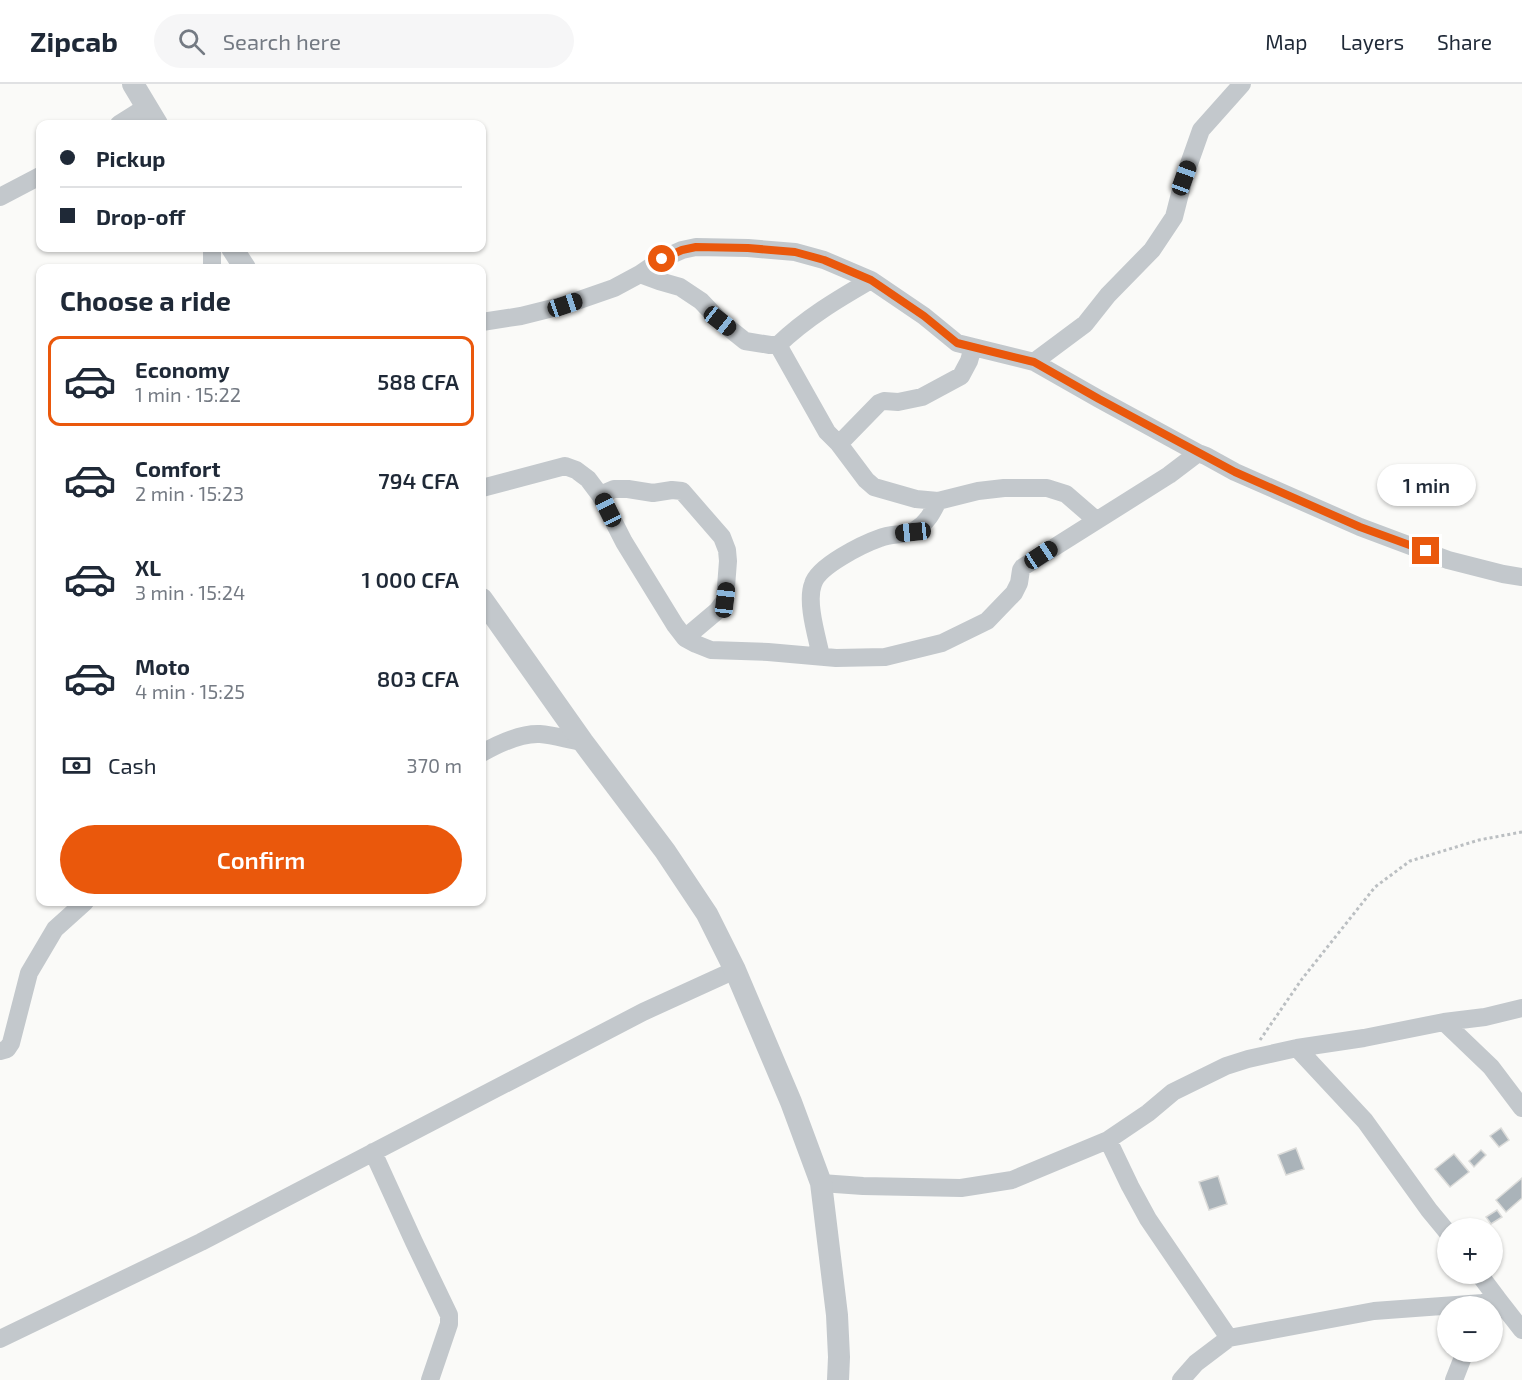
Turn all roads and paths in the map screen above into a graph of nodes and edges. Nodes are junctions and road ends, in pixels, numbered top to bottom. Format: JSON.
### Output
{"nodes":[{"id":1,"x":133,"y":84,"type":"edge"},
{"id":2,"x":1242,"y":84,"type":"edge"},
{"id":3,"x":152,"y":116,"type":"edge"},
{"id":4,"x":136,"y":120,"type":"edge"},
{"id":5,"x":36,"y":178,"type":"edge"},
{"id":6,"x":0,"y":197,"type":"edge"},
{"id":7,"x":640,"y":274,"type":"junction"},
{"id":8,"x":871,"y":280,"type":"junction"},
{"id":9,"x":486,"y":321,"type":"edge"},
{"id":10,"x":778,"y":345,"type":"junction"},
{"id":11,"x":974,"y":347,"type":"junction"},
{"id":12,"x":1034,"y":362,"type":"junction"},
{"id":13,"x":839,"y":444,"type":"junction"},
{"id":14,"x":1198,"y":453,"type":"junction"},
{"id":15,"x":486,"y":487,"type":"edge"},
{"id":16,"x":600,"y":495,"type":"junction"},
{"id":17,"x":938,"y":501,"type":"junction"},
{"id":18,"x":1096,"y":520,"type":"junction"},
{"id":19,"x":1522,"y":577,"type":"edge"},
{"id":20,"x":486,"y":605,"type":"edge"},
{"id":21,"x":685,"y":638,"type":"junction"},
{"id":22,"x":821,"y":656,"type":"junction"},
{"id":23,"x":583,"y":742,"type":"junction"},
{"id":24,"x":486,"y":751,"type":"edge"},
{"id":25,"x":1522,"y":832,"type":"edge"},
{"id":26,"x":80,"y":906,"type":"edge"},
{"id":27,"x":735,"y":970,"type":"junction"},
{"id":28,"x":1522,"y":1008,"type":"edge"},
{"id":29,"x":1444,"y":1022,"type":"junction"},
{"id":30,"x":1297,"y":1048,"type":"junction"},
{"id":31,"x":0,"y":1051,"type":"edge"},
{"id":32,"x":1248,"y":1059,"type":"junction"},
{"id":33,"x":1522,"y":1108,"type":"edge"},
{"id":34,"x":1108,"y":1140,"type":"junction"},
{"id":35,"x":373,"y":1152,"type":"junction"},
{"id":36,"x":821,"y":1184,"type":"junction"},
{"id":37,"x":1437,"y":1220,"type":"edge"},
{"id":38,"x":1437,"y":1306,"type":"edge"},
{"id":39,"x":1503,"y":1314,"type":"edge"},
{"id":40,"x":1522,"y":1330,"type":"edge"},
{"id":41,"x":1229,"y":1338,"type":"junction"},
{"id":42,"x":0,"y":1339,"type":"edge"},
{"id":43,"x":1461,"y":1362,"type":"edge"},
{"id":44,"x":430,"y":1380,"type":"edge"},
{"id":45,"x":838,"y":1380,"type":"edge"},
{"id":46,"x":1181,"y":1380,"type":"edge"},
{"id":47,"x":1454,"y":1380,"type":"edge"}],
"edges":[{"from":1,"to":3,"type":"street"},
{"from":2,"to":12,"type":"street"},
{"from":3,"to":4,"type":"street"},
{"from":5,"to":6,"type":"street"},
{"from":7,"to":8,"type":"street"},
{"from":7,"to":9,"type":"street"},
{"from":7,"to":10,"type":"street"},
{"from":8,"to":10,"type":"street"},
{"from":8,"to":11,"type":"street"},
{"from":10,"to":13,"type":"street"},
{"from":11,"to":12,"type":"street"},
{"from":11,"to":13,"type":"street"},
{"from":12,"to":14,"type":"street"},
{"from":13,"to":17,"type":"street"},
{"from":14,"to":18,"type":"street"},
{"from":14,"to":19,"type":"street"},
{"from":15,"to":16,"type":"street"},
{"from":16,"to":21,"type":"street"},
{"from":16,"to":21,"type":"street"},
{"from":17,"to":18,"type":"street"},
{"from":17,"to":22,"type":"street"},
{"from":18,"to":22,"type":"street"},
{"from":20,"to":23,"type":"street"},
{"from":21,"to":22,"type":"street"},
{"from":23,"to":24,"type":"street"},
{"from":23,"to":27,"type":"street"},
{"from":25,"to":32,"type":"path"},
{"from":26,"to":31,"type":"street"},
{"from":27,"to":35,"type":"street"},
{"from":27,"to":36,"type":"street"},
{"from":28,"to":29,"type":"street"},
{"from":29,"to":30,"type":"street"},
{"from":29,"to":33,"type":"street"},
{"from":30,"to":32,"type":"street"},
{"from":30,"to":37,"type":"street"},
{"from":32,"to":34,"type":"street"},
{"from":34,"to":36,"type":"street"},
{"from":34,"to":41,"type":"street"},
{"from":35,"to":42,"type":"street"},
{"from":35,"to":44,"type":"street"},
{"from":36,"to":45,"type":"street"},
{"from":38,"to":41,"type":"street"},
{"from":39,"to":40,"type":"street"},
{"from":41,"to":46,"type":"street"},
{"from":43,"to":47,"type":"street"}]}
